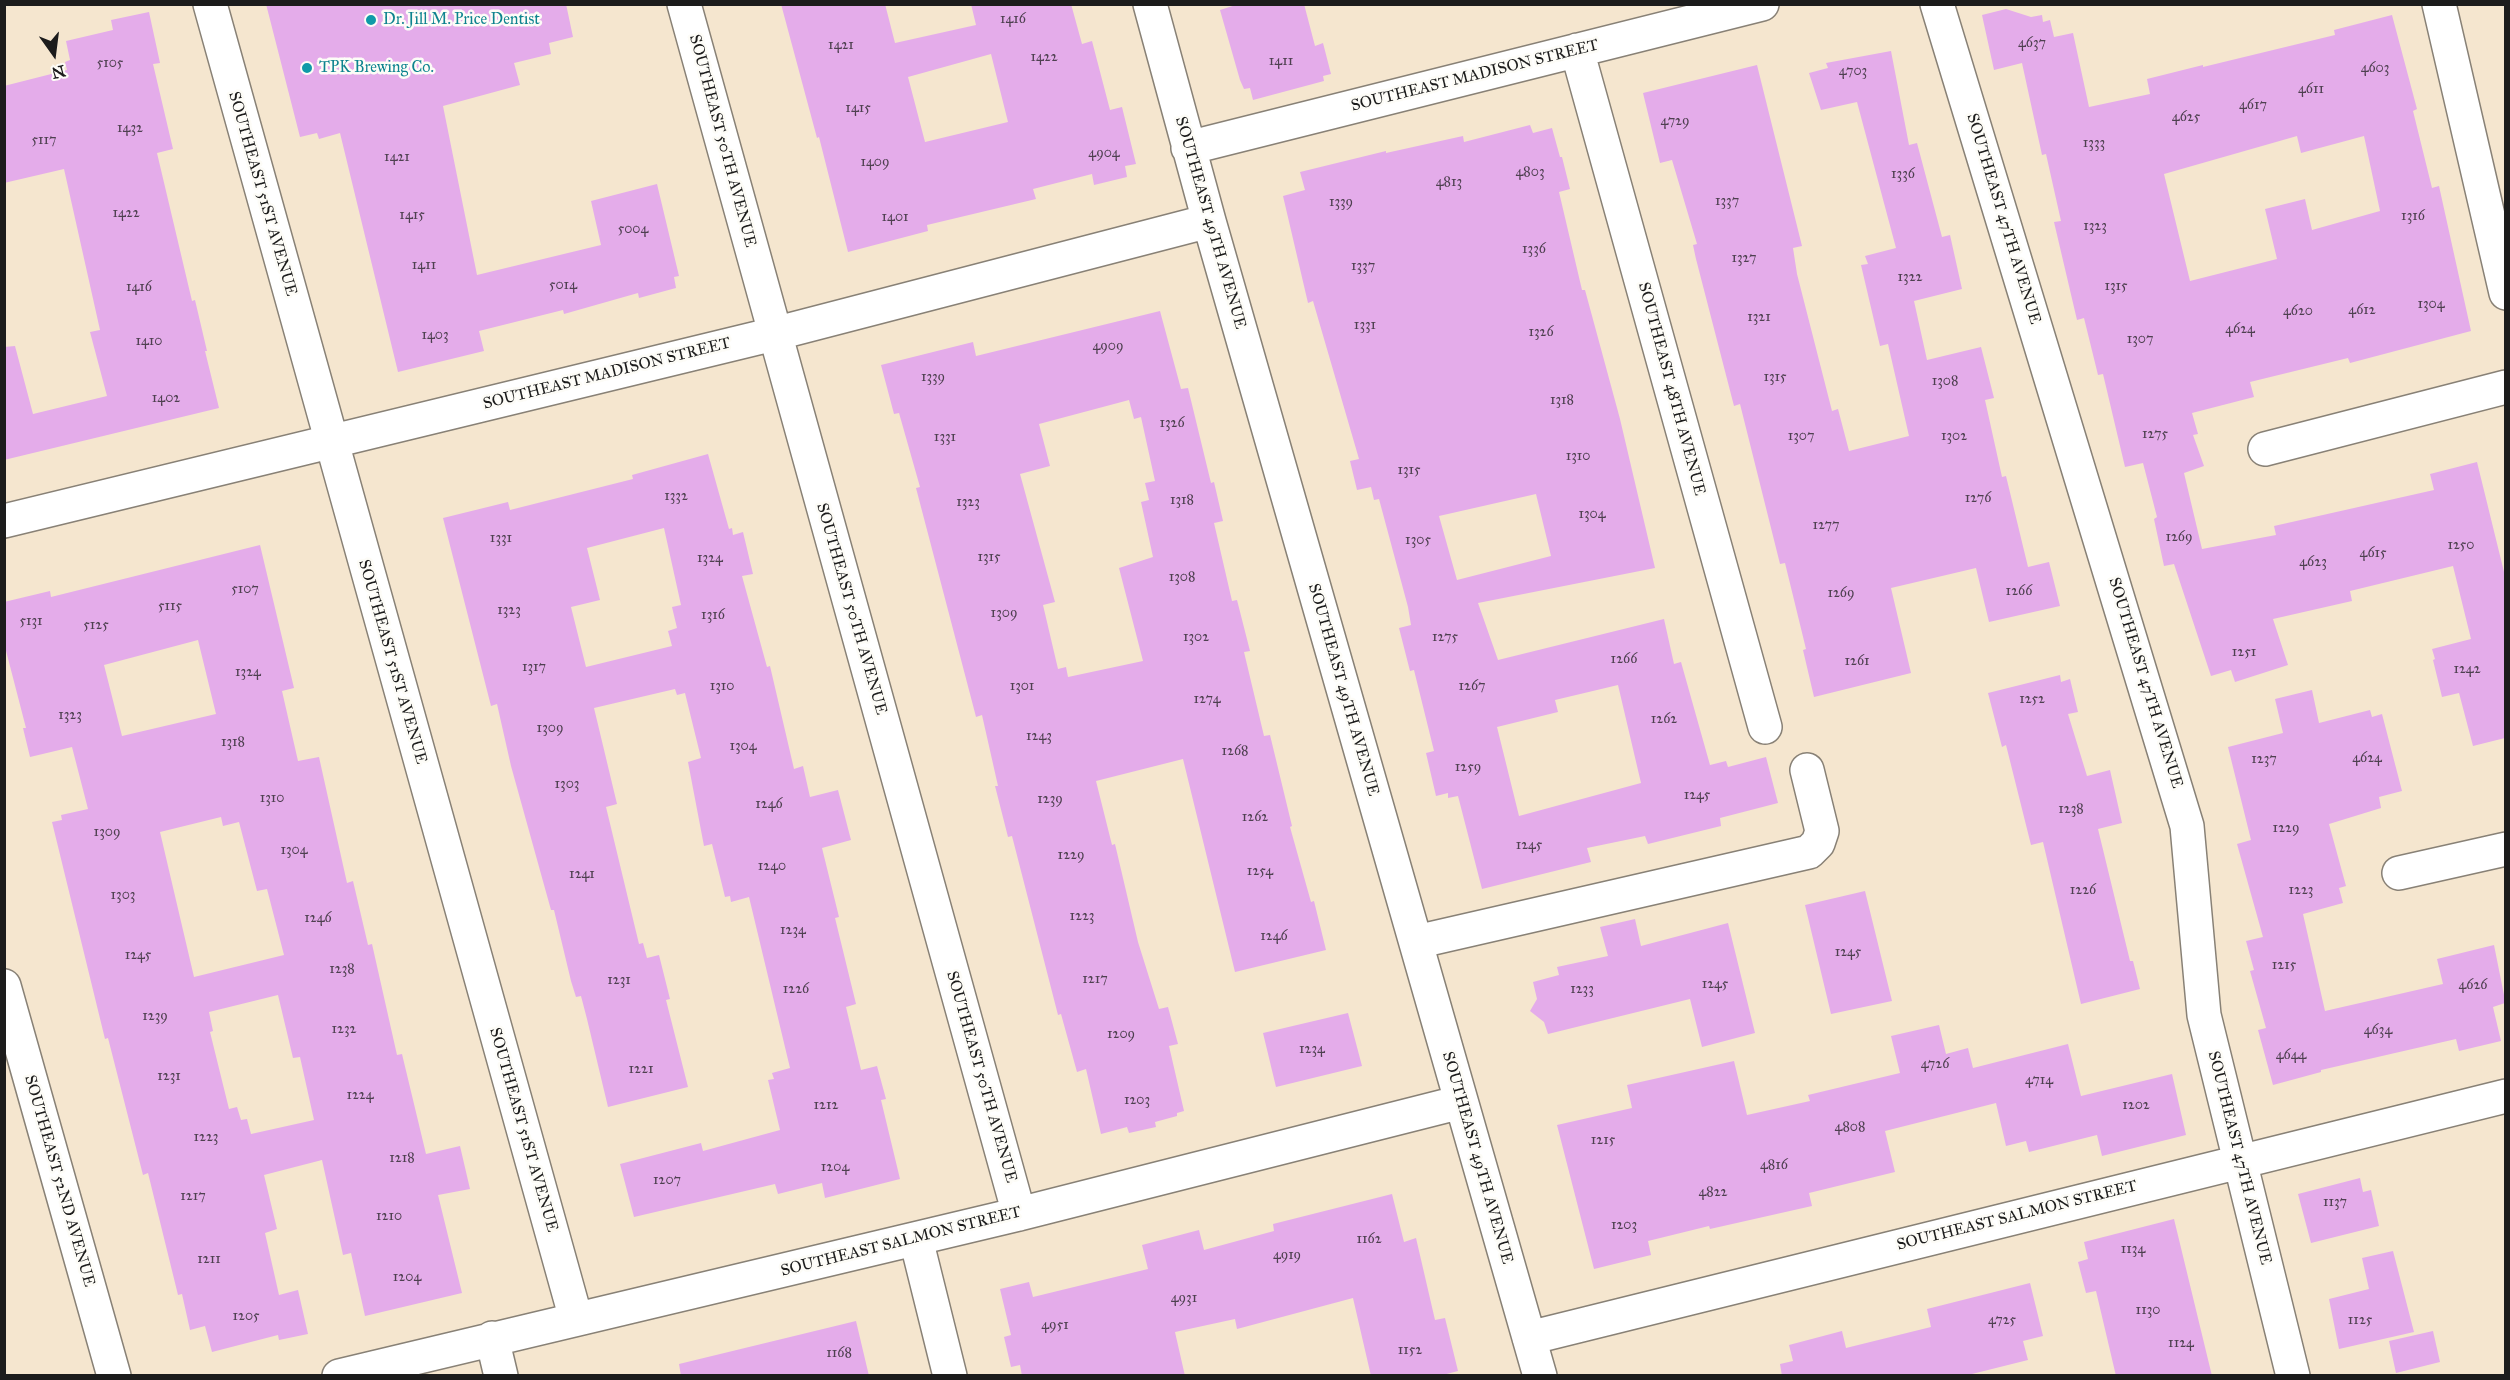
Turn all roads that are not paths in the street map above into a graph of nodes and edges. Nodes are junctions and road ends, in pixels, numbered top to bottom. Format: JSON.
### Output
{"nodes":[{"id":1,"x":210,"y":4,"type":"edge"},
{"id":2,"x":684,"y":4,"type":"edge"},
{"id":3,"x":1150,"y":4,"type":"edge"},
{"id":4,"x":1762,"y":4,"type":"edge"},
{"id":5,"x":1937,"y":4,"type":"edge"},
{"id":6,"x":2439,"y":4,"type":"edge"},
{"id":7,"x":1577,"y":50,"type":"junction"},
{"id":8,"x":1188,"y":148,"type":"junction"},
{"id":9,"x":1209,"y":221,"type":"junction"},
{"id":10,"x":2505,"y":293,"type":"edge"},
{"id":11,"x":774,"y":334,"type":"junction"},
{"id":12,"x":2505,"y":387,"type":"edge"},
{"id":13,"x":331,"y":441,"type":"junction"},
{"id":14,"x":2265,"y":449,"type":"dead end"},
{"id":15,"x":4,"y":521,"type":"edge"},
{"id":16,"x":1765,"y":727,"type":"dead end"},
{"id":17,"x":1807,"y":770,"type":"dead end"},
{"id":18,"x":2505,"y":849,"type":"edge"},
{"id":19,"x":2399,"y":873,"type":"dead end"},
{"id":20,"x":1416,"y":942,"type":"junction"},
{"id":21,"x":4,"y":986,"type":"edge"},
{"id":22,"x":2505,"y":1096,"type":"edge"},
{"id":23,"x":1461,"y":1102,"type":"junction"},
{"id":24,"x":2239,"y":1161,"type":"junction"},
{"id":25,"x":1019,"y":1214,"type":"junction"},
{"id":26,"x":916,"y":1239,"type":"junction"},
{"id":27,"x":576,"y":1319,"type":"junction"},
{"id":28,"x":492,"y":1338,"type":"junction"},
{"id":29,"x":1529,"y":1338,"type":"junction"},
{"id":30,"x":114,"y":1376,"type":"edge"},
{"id":31,"x":339,"y":1376,"type":"edge"},
{"id":32,"x":501,"y":1376,"type":"edge"},
{"id":33,"x":950,"y":1376,"type":"edge"},
{"id":34,"x":1540,"y":1376,"type":"edge"},
{"id":35,"x":2293,"y":1376,"type":"edge"}],
"edges":[{"from":1,"to":13,"type":"street","name":"SOUTHEAST 51ST AVENUE"},
{"from":2,"to":11,"type":"street","name":"SOUTHEAST 50TH AVENUE"},
{"from":3,"to":8,"type":"street","name":"SOUTHEAST 49TH AVENUE"},
{"from":4,"to":7,"type":"street","name":"SOUTHEAST MADISON STREET"},
{"from":5,"to":24,"type":"street","name":"SOUTHEAST 47TH AVENUE"},
{"from":6,"to":10,"type":"street"},
{"from":7,"to":8,"type":"street","name":"SOUTHEAST MADISON STREET"},
{"from":7,"to":16,"type":"street","name":"SOUTHEAST 48TH AVENUE"},
{"from":8,"to":9,"type":"street","name":"SOUTHEAST 49TH AVENUE"},
{"from":9,"to":11,"type":"street","name":"SOUTHEAST MADISON STREET"},
{"from":9,"to":20,"type":"street","name":"SOUTHEAST 49TH AVENUE"},
{"from":11,"to":13,"type":"street","name":"SOUTHEAST MADISON STREET"},
{"from":11,"to":25,"type":"street","name":"SOUTHEAST 50TH AVENUE"},
{"from":12,"to":14,"type":"street"},
{"from":13,"to":15,"type":"street","name":"SOUTHEAST MADISON STREET"},
{"from":13,"to":27,"type":"street","name":"SOUTHEAST 51ST AVENUE"},
{"from":17,"to":20,"type":"street"},
{"from":18,"to":19,"type":"street"},
{"from":20,"to":23,"type":"street","name":"SOUTHEAST 49TH AVENUE"},
{"from":21,"to":30,"type":"street","name":"SOUTHEAST 52ND AVENUE"},
{"from":22,"to":24,"type":"street","name":"SOUTHEAST SALMON STREET"},
{"from":23,"to":25,"type":"street","name":"SOUTHEAST SALMON STREET"},
{"from":23,"to":29,"type":"street","name":"SOUTHEAST 49TH AVENUE"},
{"from":24,"to":29,"type":"street","name":"SOUTHEAST SALMON STREET"},
{"from":24,"to":35,"type":"street","name":"SOUTHEAST 47TH AVENUE"},
{"from":25,"to":26,"type":"street","name":"SOUTHEAST SALMON STREET"},
{"from":26,"to":27,"type":"street","name":"SOUTHEAST SALMON STREET"},
{"from":26,"to":33,"type":"street"},
{"from":27,"to":28,"type":"street","name":"SOUTHEAST SALMON STREET"},
{"from":28,"to":31,"type":"street","name":"SOUTHEAST SALMON STREET"},
{"from":28,"to":32,"type":"street"},
{"from":29,"to":34,"type":"street","name":"SOUTHEAST 49TH AVENUE"}]}
